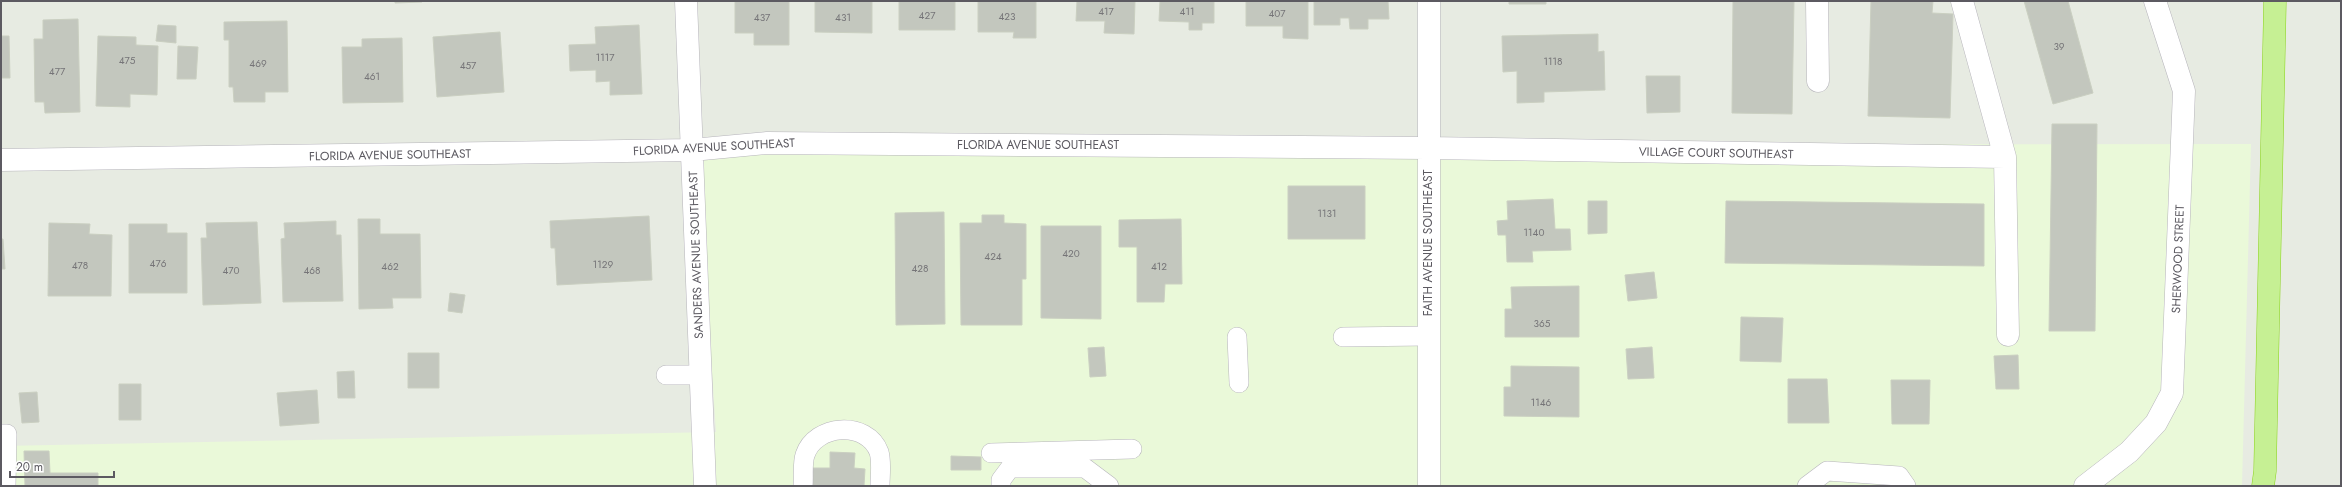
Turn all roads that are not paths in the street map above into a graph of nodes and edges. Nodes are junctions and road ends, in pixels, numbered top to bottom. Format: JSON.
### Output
{"nodes":[{"id":1,"x":686,"y":1,"type":"edge"},
{"id":2,"x":1429,"y":1,"type":"edge"},
{"id":3,"x":1817,"y":1,"type":"edge"},
{"id":4,"x":1962,"y":1,"type":"edge"},
{"id":5,"x":2155,"y":1,"type":"edge"},
{"id":6,"x":2275,"y":1,"type":"edge"},
{"id":7,"x":1818,"y":82,"type":"dead end"},
{"id":8,"x":1427,"y":148,"type":"junction"},
{"id":9,"x":692,"y":150,"type":"junction"},
{"id":10,"x":2005,"y":157,"type":"junction"},
{"id":11,"x":1,"y":160,"type":"edge"},
{"id":12,"x":2008,"y":335,"type":"dead end"},
{"id":13,"x":1428,"y":336,"type":"junction"},
{"id":14,"x":1237,"y":337,"type":"dead end"},
{"id":15,"x":1343,"y":337,"type":"dead end"},
{"id":16,"x":666,"y":375,"type":"dead end"},
{"id":17,"x":701,"y":375,"type":"junction"},
{"id":18,"x":1239,"y":383,"type":"dead end"},
{"id":19,"x":1,"y":434,"type":"edge"},
{"id":20,"x":1132,"y":449,"type":"dead end"},
{"id":21,"x":991,"y":453,"type":"dead end"},
{"id":22,"x":6,"y":486,"type":"edge"},
{"id":23,"x":705,"y":486,"type":"edge"},
{"id":24,"x":803,"y":486,"type":"edge"},
{"id":25,"x":880,"y":486,"type":"edge"},
{"id":26,"x":1001,"y":486,"type":"edge"},
{"id":27,"x":1109,"y":486,"type":"edge"},
{"id":28,"x":1429,"y":486,"type":"edge"},
{"id":29,"x":1807,"y":486,"type":"edge"},
{"id":30,"x":1906,"y":486,"type":"edge"},
{"id":31,"x":2085,"y":486,"type":"edge"},
{"id":32,"x":2263,"y":486,"type":"edge"}],
"edges":[{"from":1,"to":9,"type":"street","name":"SANDERS AVENUE SOUTHEAST"},
{"from":2,"to":8,"type":"street","name":"FAITH AVENUE SOUTHEAST"},
{"from":3,"to":7,"type":"street"},
{"from":4,"to":10,"type":"street"},
{"from":5,"to":31,"type":"street","name":"SHERWOOD STREET"},
{"from":6,"to":32,"type":"highway"},
{"from":8,"to":9,"type":"street","name":"FLORIDA AVENUE SOUTHEAST"},
{"from":8,"to":10,"type":"street","name":"VILLAGE COURT SOUTHEAST"},
{"from":8,"to":13,"type":"street","name":"FAITH AVENUE SOUTHEAST"},
{"from":9,"to":11,"type":"street","name":"FLORIDA AVENUE SOUTHEAST"},
{"from":9,"to":17,"type":"street","name":"SANDERS AVENUE SOUTHEAST"},
{"from":10,"to":12,"type":"street"},
{"from":13,"to":15,"type":"lane"},
{"from":13,"to":28,"type":"street","name":"FAITH AVENUE SOUTHEAST"},
{"from":14,"to":18,"type":"lane"},
{"from":16,"to":17,"type":"lane"},
{"from":17,"to":23,"type":"street","name":"SANDERS AVENUE SOUTHEAST"},
{"from":19,"to":22,"type":"lane"},
{"from":20,"to":21,"type":"lane"},
{"from":24,"to":25,"type":"lane"},
{"from":26,"to":27,"type":"lane"},
{"from":29,"to":30,"type":"lane"}]}
